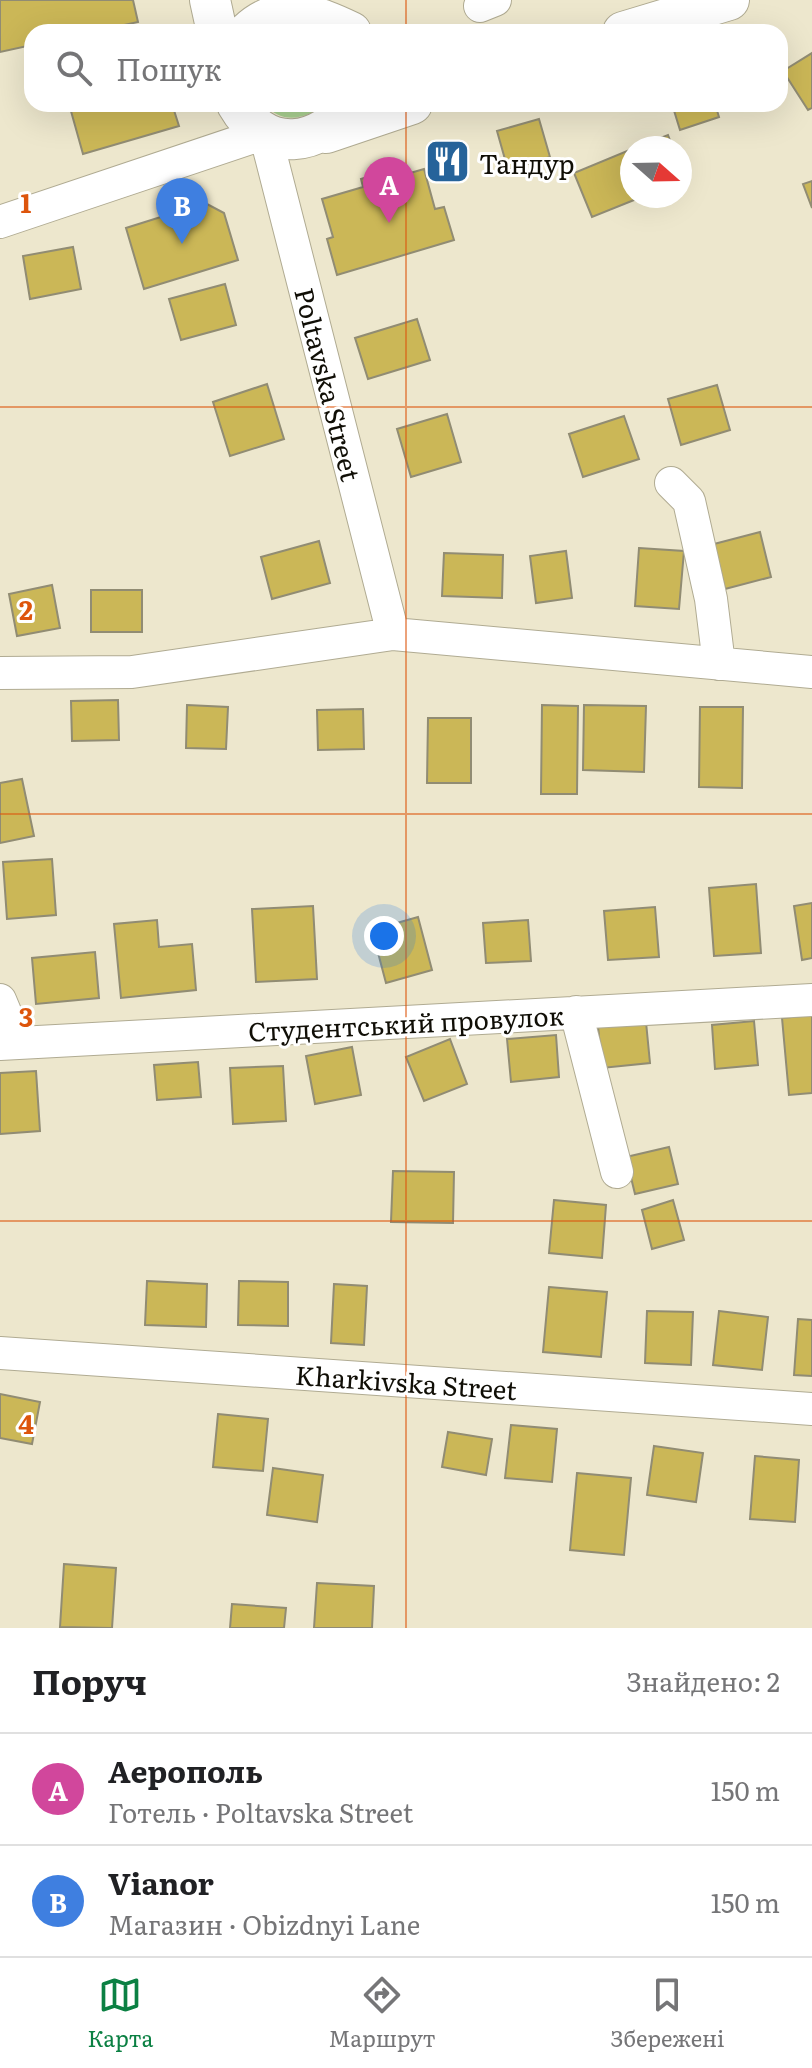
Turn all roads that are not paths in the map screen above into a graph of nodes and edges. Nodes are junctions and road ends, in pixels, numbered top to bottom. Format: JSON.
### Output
{"nodes":[{"id":1,"x":210,"y":0,"type":"edge"},
{"id":2,"x":729,"y":0,"type":"edge"},
{"id":3,"x":325,"y":20,"type":"edge"},
{"id":4,"x":215,"y":24,"type":"edge"},
{"id":5,"x":257,"y":24,"type":"edge"},
{"id":6,"x":650,"y":24,"type":"edge"},
{"id":7,"x":241,"y":112,"type":"edge"},
{"id":8,"x":345,"y":112,"type":"edge"},
{"id":9,"x":388,"y":112,"type":"edge"},
{"id":10,"x":265,"y":133,"type":"junction"},
{"id":11,"x":315,"y":137,"type":"junction"},
{"id":12,"x":0,"y":222,"type":"edge"},
{"id":13,"x":671,"y":483,"type":"dead end"},
{"id":14,"x":393,"y":634,"type":"junction"},
{"id":15,"x":719,"y":664,"type":"junction"},
{"id":16,"x":812,"y":672,"type":"edge"},
{"id":17,"x":0,"y":673,"type":"edge"},
{"id":18,"x":0,"y":1000,"type":"edge"},
{"id":19,"x":812,"y":1000,"type":"edge"},
{"id":20,"x":576,"y":1012,"type":"junction"},
{"id":21,"x":9,"y":1043,"type":"edge"},
{"id":22,"x":617,"y":1172,"type":"dead end"},
{"id":23,"x":0,"y":1353,"type":"edge"},
{"id":24,"x":812,"y":1409,"type":"edge"}],
"edges":[{"from":1,"to":4,"type":"main road"},
{"from":2,"to":6,"type":"main road"},
{"from":3,"to":5,"type":"main road"},
{"from":7,"to":10,"type":"main road"},
{"from":8,"to":11,"type":"main road"},
{"from":9,"to":11,"type":"main road"},
{"from":10,"to":11,"type":"main road"},
{"from":10,"to":12,"type":"street"},
{"from":10,"to":14,"type":"street","name":"Poltavska Street"},
{"from":13,"to":15,"type":"street"},
{"from":14,"to":15,"type":"street"},
{"from":14,"to":17,"type":"street"},
{"from":15,"to":16,"type":"street"},
{"from":18,"to":21,"type":"street"},
{"from":19,"to":20,"type":"street","name":"Студентський провулок"},
{"from":20,"to":21,"type":"street","name":"Студентський провулок"},
{"from":20,"to":22,"type":"street"},
{"from":23,"to":24,"type":"street","name":"Kharkivska Street"}]}
